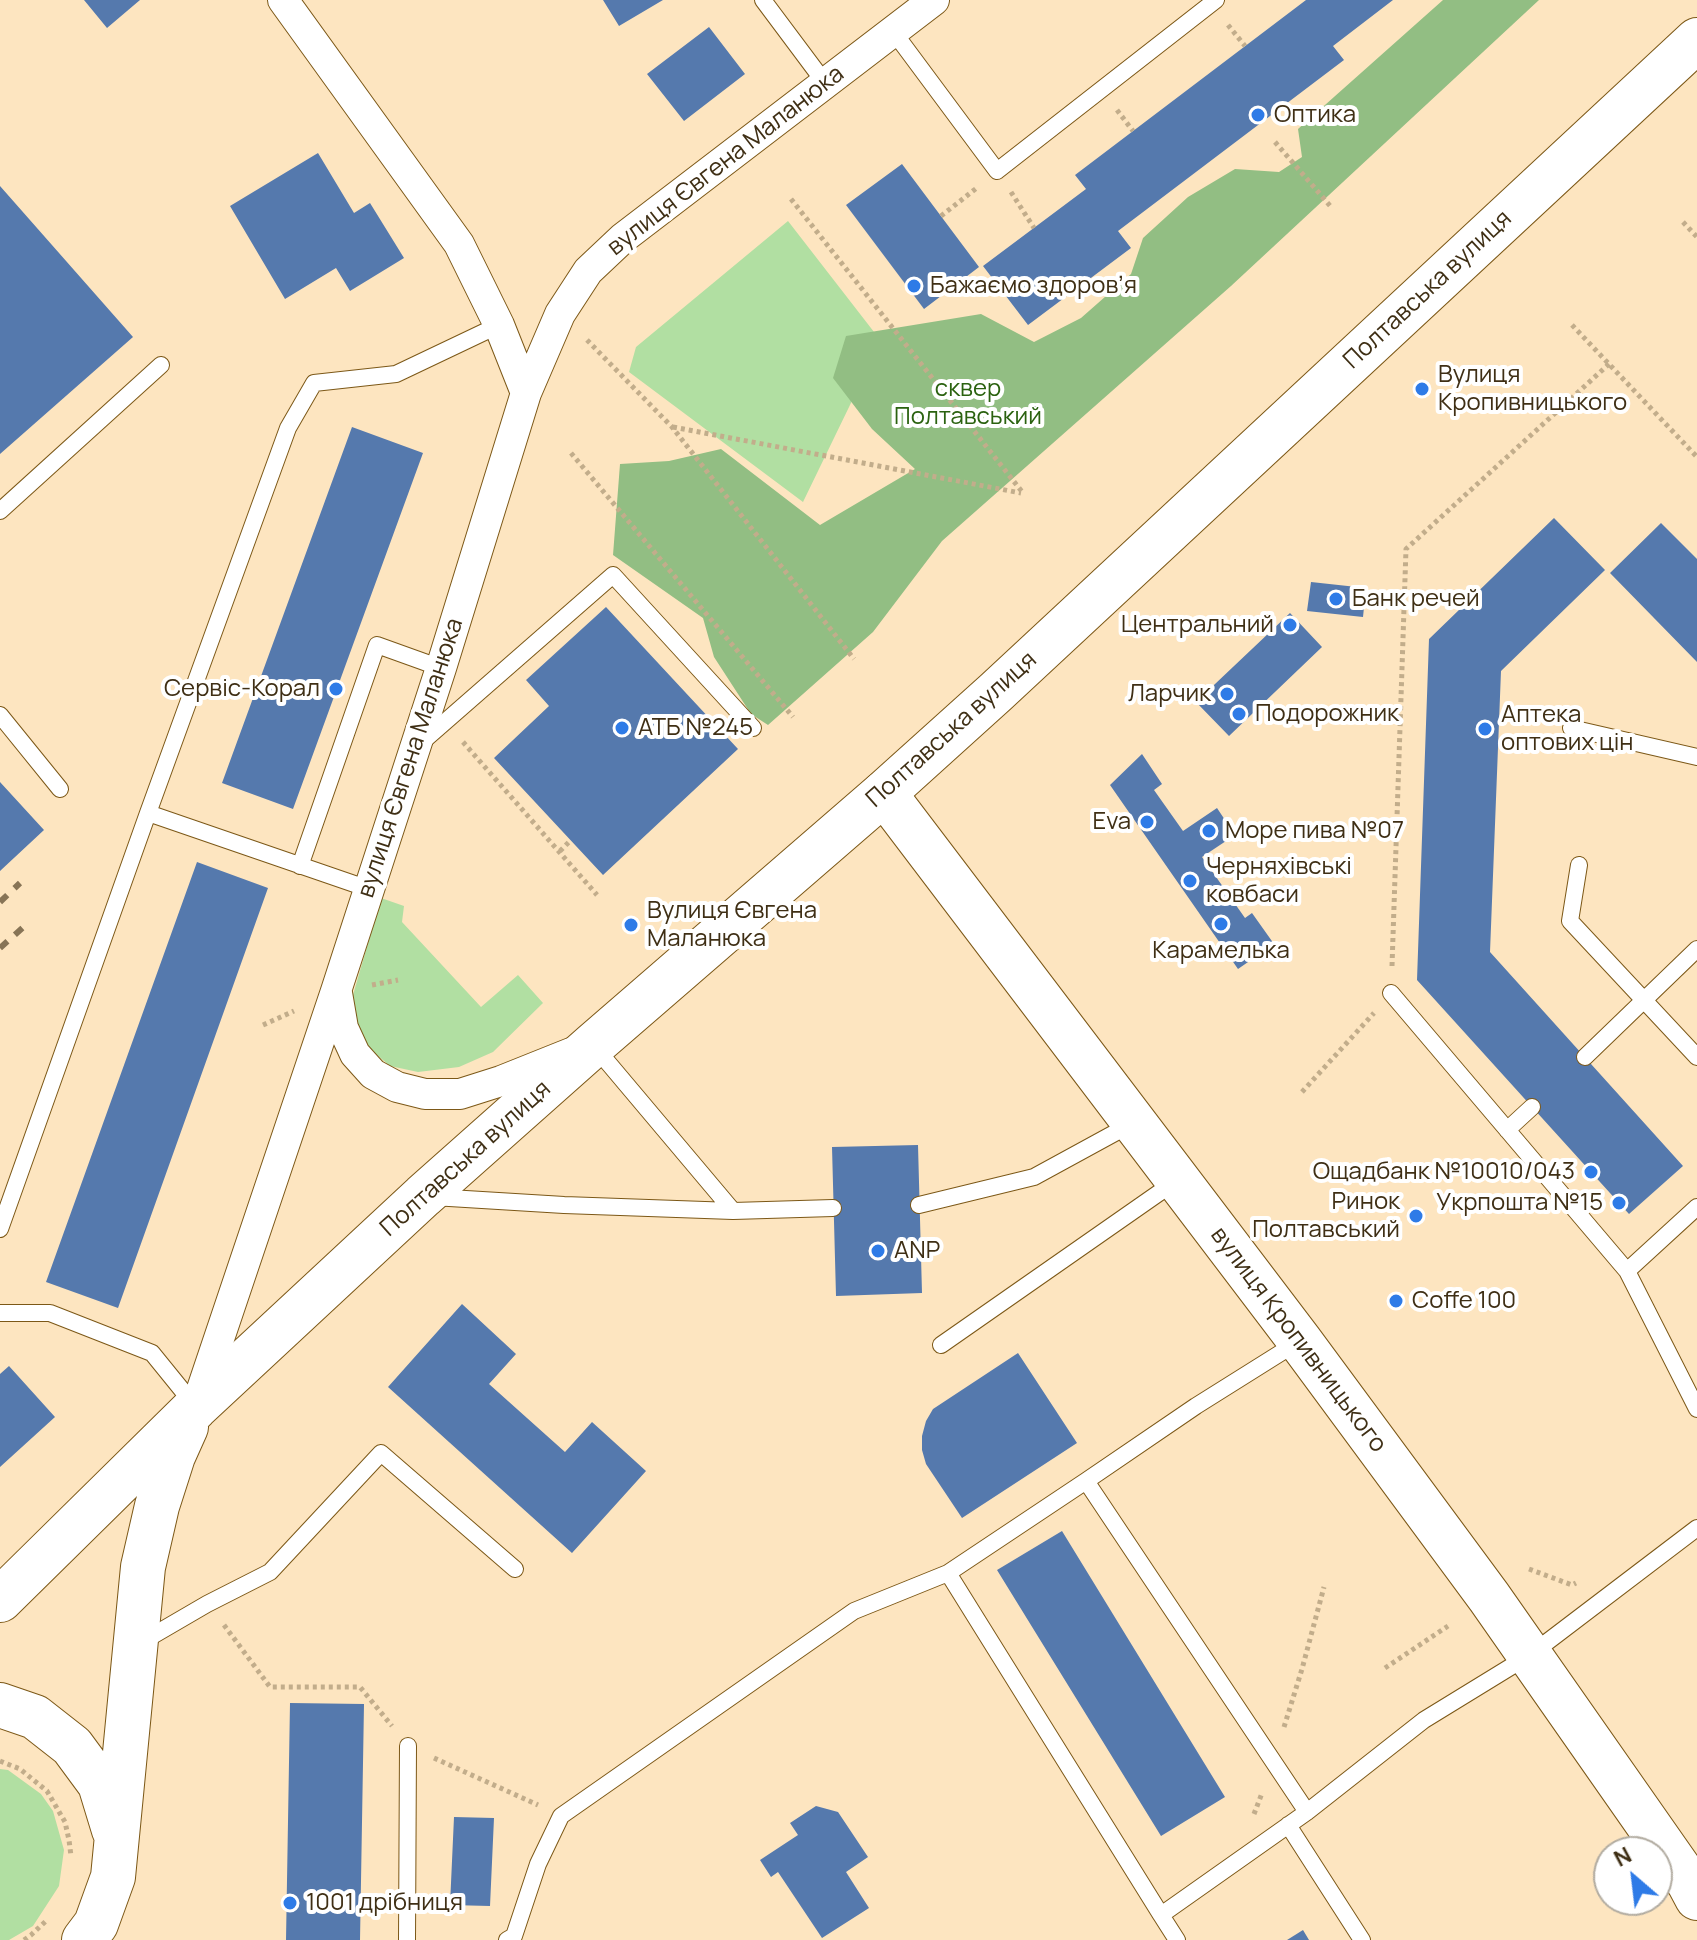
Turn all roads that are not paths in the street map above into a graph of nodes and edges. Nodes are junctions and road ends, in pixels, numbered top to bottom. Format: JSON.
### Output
{"nodes":[{"id":1,"x":283,"y":0,"type":"edge"},
{"id":2,"x":763,"y":0,"type":"edge"},
{"id":3,"x":934,"y":0,"type":"edge"},
{"id":4,"x":1216,"y":0,"type":"edge"},
{"id":5,"x":893,"y":31,"type":"junction"},
{"id":6,"x":1697,"y":40,"type":"edge"},
{"id":7,"x":825,"y":83,"type":"junction"},
{"id":8,"x":499,"y":325,"type":"junction"},
{"id":9,"x":161,"y":365,"type":"dead end"},
{"id":10,"x":526,"y":393,"type":"junction"},
{"id":11,"x":0,"y":511,"type":"edge"},
{"id":12,"x":441,"y":668,"type":"junction"},
{"id":13,"x":0,"y":715,"type":"edge"},
{"id":14,"x":753,"y":728,"type":"dead end"},
{"id":15,"x":1571,"y":728,"type":"dead end"},
{"id":16,"x":415,"y":748,"type":"junction"},
{"id":17,"x":1697,"y":757,"type":"edge"},
{"id":18,"x":60,"y":789,"type":"dead end"},
{"id":19,"x":884,"y":793,"type":"junction"},
{"id":20,"x":148,"y":813,"type":"junction"},
{"id":21,"x":1579,"y":865,"type":"dead end"},
{"id":22,"x":300,"y":866,"type":"junction"},
{"id":23,"x":369,"y":889,"type":"junction"},
{"id":24,"x":1697,"y":949,"type":"edge"},
{"id":25,"x":336,"y":991,"type":"junction"},
{"id":26,"x":1391,"y":993,"type":"road end"},
{"id":27,"x":1644,"y":1000,"type":"junction"},
{"id":28,"x":593,"y":1045,"type":"junction"},
{"id":29,"x":1585,"y":1057,"type":"dead end"},
{"id":30,"x":1697,"y":1057,"type":"edge"},
{"id":31,"x":1532,"y":1107,"type":"dead end"},
{"id":32,"x":1134,"y":1123,"type":"junction"},
{"id":33,"x":1507,"y":1130,"type":"junction"},
{"id":34,"x":1177,"y":1180,"type":"junction"},
{"id":35,"x":423,"y":1196,"type":"junction"},
{"id":36,"x":919,"y":1205,"type":"dead end"},
{"id":37,"x":1697,"y":1207,"type":"edge"},
{"id":38,"x":833,"y":1208,"type":"dead end"},
{"id":39,"x":733,"y":1211,"type":"junction"},
{"id":40,"x":0,"y":1229,"type":"edge"},
{"id":41,"x":1627,"y":1271,"type":"junction"},
{"id":42,"x":0,"y":1313,"type":"edge"},
{"id":43,"x":1300,"y":1341,"type":"junction"},
{"id":44,"x":941,"y":1345,"type":"dead end"},
{"id":45,"x":196,"y":1407,"type":"junction"},
{"id":46,"x":1697,"y":1409,"type":"edge"},
{"id":47,"x":1086,"y":1481,"type":"junction"},
{"id":48,"x":1697,"y":1528,"type":"edge"},
{"id":49,"x":515,"y":1569,"type":"dead end"},
{"id":50,"x":948,"y":1573,"type":"junction"},
{"id":51,"x":0,"y":1600,"type":"edge"},
{"id":52,"x":135,"y":1646,"type":"junction"},
{"id":53,"x":1530,"y":1655,"type":"junction"},
{"id":54,"x":0,"y":1705,"type":"edge"},
{"id":55,"x":408,"y":1746,"type":"road end"},
{"id":56,"x":1307,"y":1812,"type":"junction"},
{"id":57,"x":1288,"y":1825,"type":"junction"},
{"id":58,"x":113,"y":1877,"type":"junction"},
{"id":59,"x":1697,"y":1898,"type":"edge"},
{"id":60,"x":1161,"y":1915,"type":"junction"},
{"id":61,"x":67,"y":1926,"type":"edge"},
{"id":62,"x":407,"y":1940,"type":"edge"},
{"id":63,"x":507,"y":1940,"type":"edge"},
{"id":64,"x":1177,"y":1940,"type":"edge"},
{"id":65,"x":1362,"y":1940,"type":"edge"}],
"edges":[{"from":1,"to":8,"type":"street"},
{"from":2,"to":7,"type":"lane"},
{"from":3,"to":5,"type":"street","name":"вулиця Євгена Маланюка"},
{"from":4,"to":5,"type":"lane"},
{"from":5,"to":7,"type":"street","name":"вулиця Євгена Маланюка"},
{"from":6,"to":19,"type":"main road","name":"Полтавська вулиця"},
{"from":7,"to":10,"type":"street","name":"вулиця Євгена Маланюка"},
{"from":8,"to":10,"type":"street"},
{"from":8,"to":20,"type":"lane"},
{"from":9,"to":11,"type":"lane"},
{"from":10,"to":12,"type":"street","name":"вулиця Євгена Маланюка"},
{"from":12,"to":16,"type":"street","name":"вулиця Євгена Маланюка"},
{"from":12,"to":22,"type":"lane"},
{"from":13,"to":18,"type":"lane"},
{"from":14,"to":16,"type":"lane"},
{"from":15,"to":17,"type":"lane"},
{"from":16,"to":23,"type":"street","name":"вулиця Євгена Маланюка"},
{"from":19,"to":28,"type":"main road","name":"Полтавська вулиця"},
{"from":19,"to":32,"type":"main road","name":"вулиця Кропивницького"},
{"from":20,"to":22,"type":"lane"},
{"from":20,"to":40,"type":"lane"},
{"from":21,"to":27,"type":"lane"},
{"from":22,"to":23,"type":"lane"},
{"from":23,"to":25,"type":"street","name":"вулиця Євгена Маланюка"},
{"from":24,"to":27,"type":"lane"},
{"from":25,"to":28,"type":"street"},
{"from":25,"to":45,"type":"street","name":"вулиця Євгена Маланюка"},
{"from":26,"to":33,"type":"lane"},
{"from":27,"to":29,"type":"lane"},
{"from":27,"to":30,"type":"lane"},
{"from":28,"to":35,"type":"main road","name":"Полтавська вулиця"},
{"from":28,"to":39,"type":"lane"},
{"from":31,"to":33,"type":"lane"},
{"from":32,"to":34,"type":"main road","name":"вулиця Кропивницького"},
{"from":32,"to":36,"type":"lane"},
{"from":33,"to":41,"type":"lane"},
{"from":34,"to":43,"type":"main road","name":"вулиця Кропивницького"},
{"from":34,"to":44,"type":"lane"},
{"from":35,"to":39,"type":"lane"},
{"from":35,"to":45,"type":"main road","name":"Полтавська вулиця"},
{"from":37,"to":41,"type":"lane"},
{"from":38,"to":39,"type":"lane"},
{"from":41,"to":46,"type":"lane"},
{"from":42,"to":45,"type":"lane"},
{"from":43,"to":47,"type":"lane"},
{"from":43,"to":53,"type":"main road","name":"вулиця Кропивницького"},
{"from":45,"to":51,"type":"main road","name":"вулиця Євгена Маланюка"},
{"from":45,"to":52,"type":"main road"},
{"from":47,"to":50,"type":"lane"},
{"from":47,"to":56,"type":"lane"},
{"from":48,"to":53,"type":"lane"},
{"from":49,"to":52,"type":"lane"},
{"from":50,"to":60,"type":"lane"},
{"from":50,"to":63,"type":"lane"},
{"from":52,"to":58,"type":"main road"},
{"from":53,"to":56,"type":"lane"},
{"from":53,"to":59,"type":"main road","name":"вулиця Кропивницького"},
{"from":54,"to":58,"type":"main road"},
{"from":55,"to":62,"type":"lane"},
{"from":56,"to":57,"type":"lane"},
{"from":57,"to":60,"type":"lane"},
{"from":57,"to":65,"type":"lane"},
{"from":58,"to":61,"type":"main road"},
{"from":60,"to":64,"type":"lane"}]}
